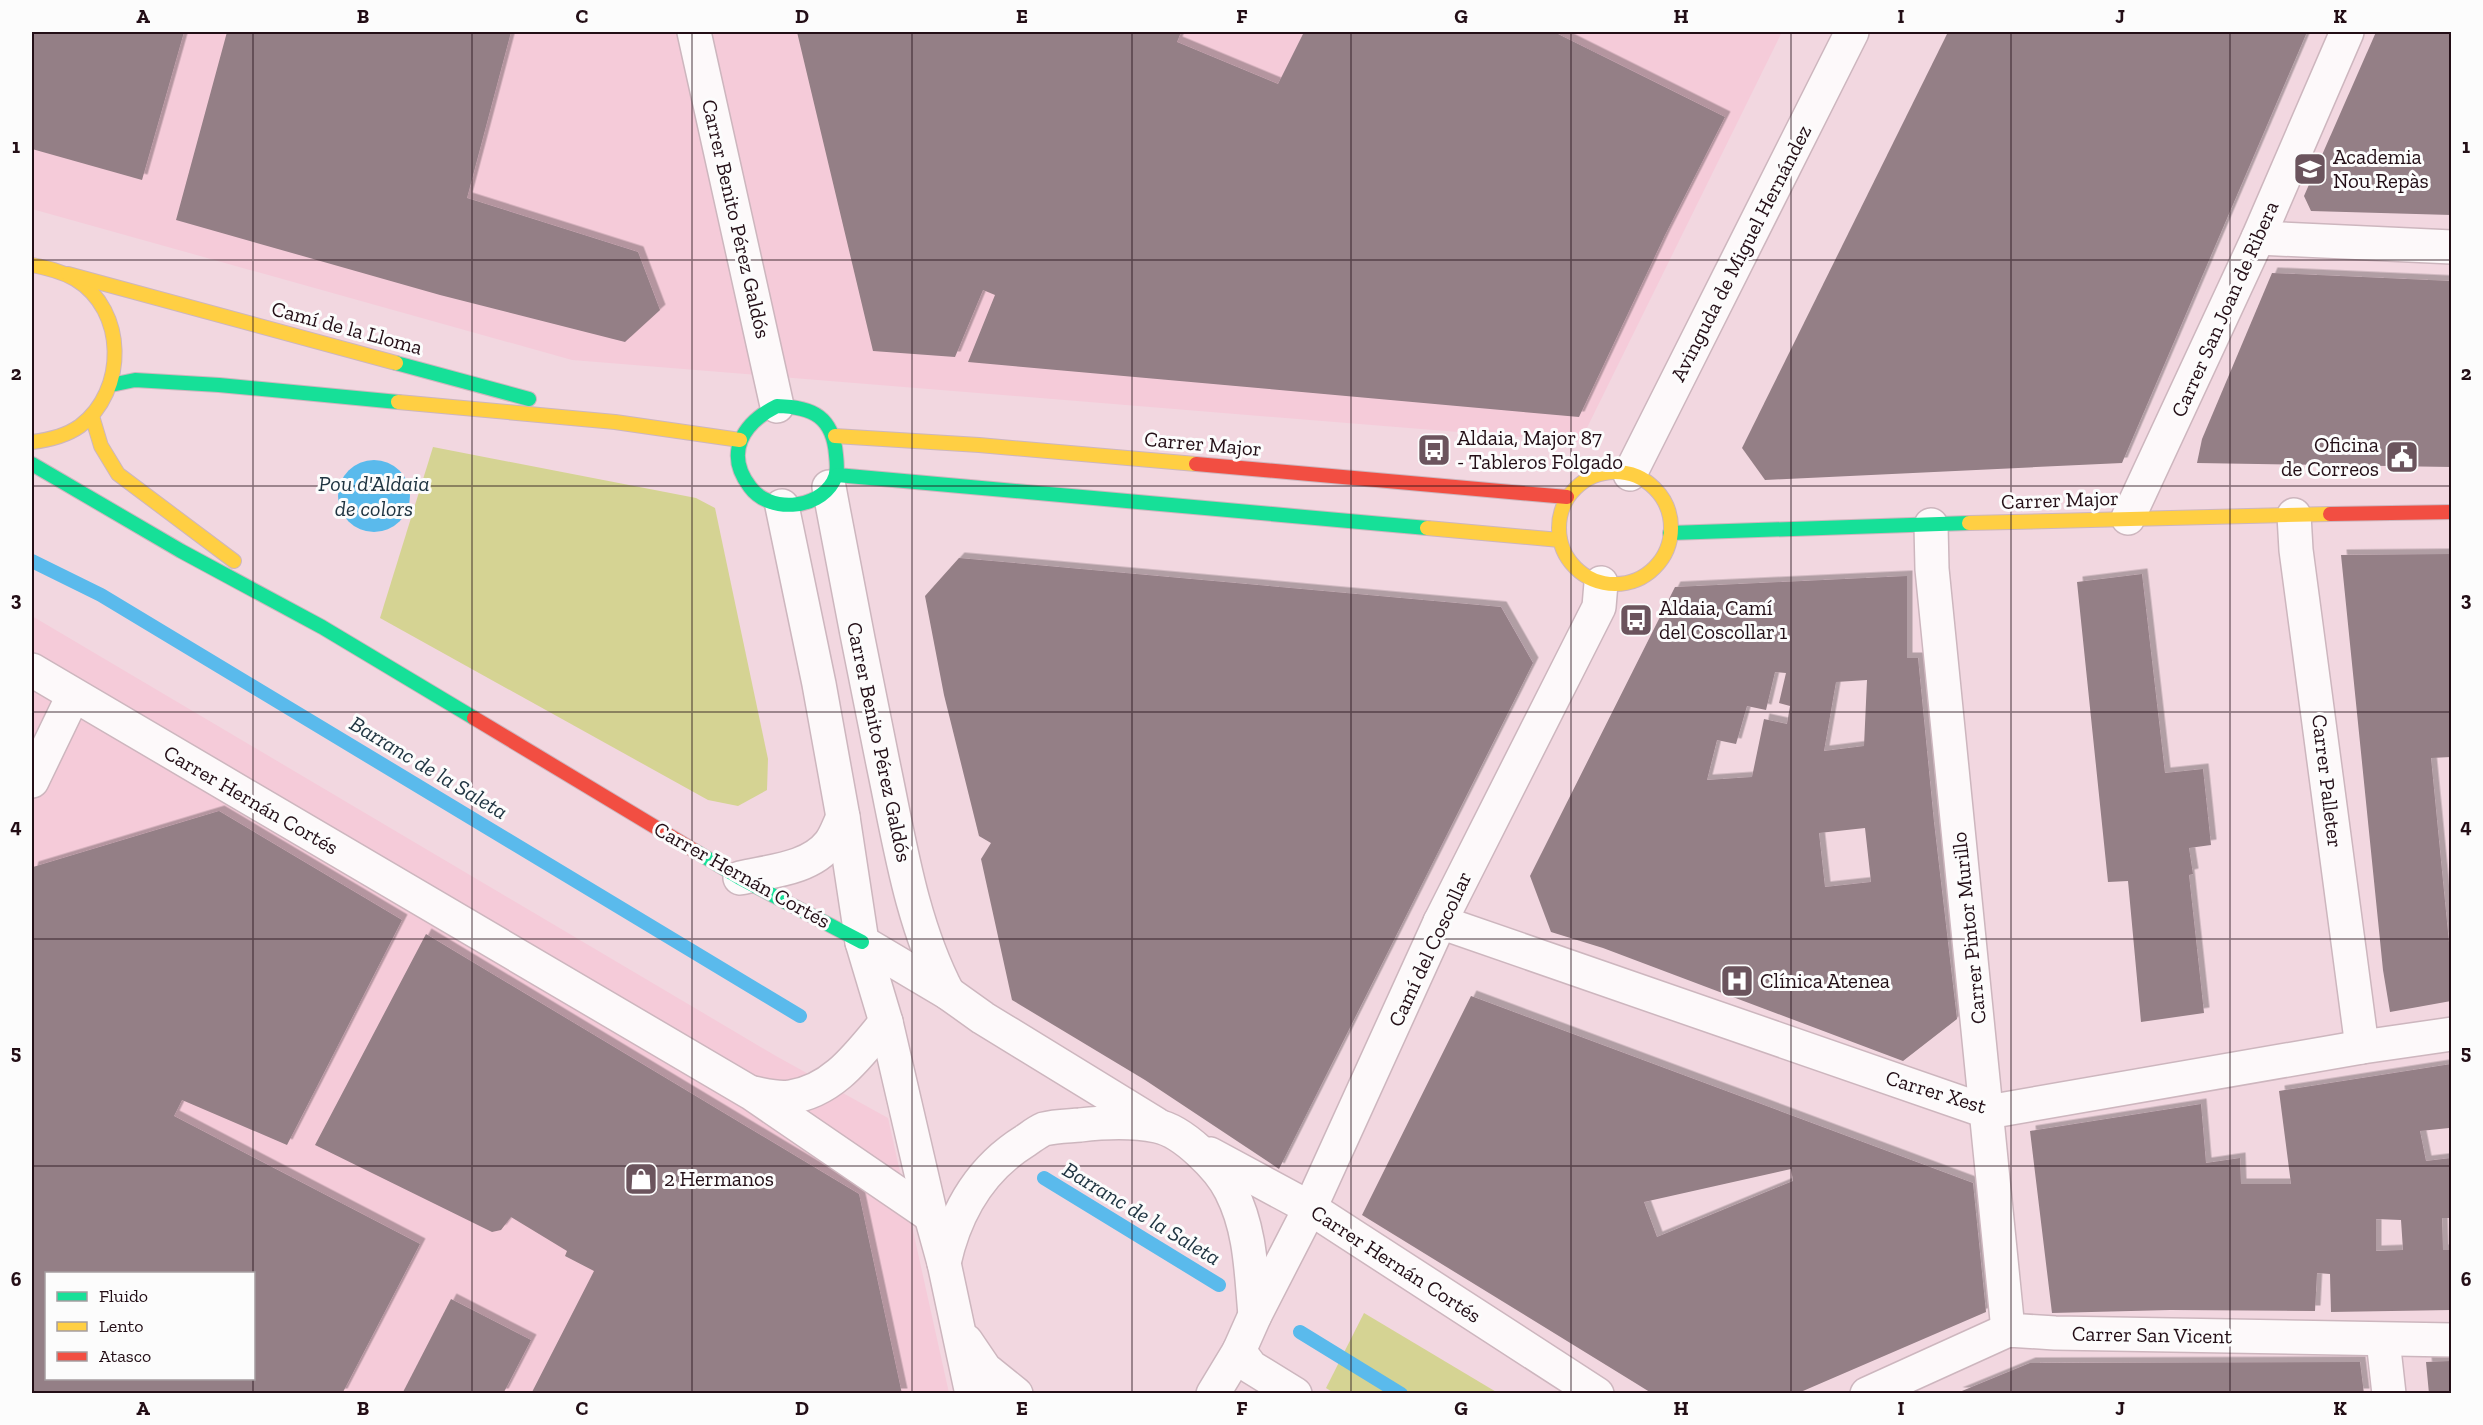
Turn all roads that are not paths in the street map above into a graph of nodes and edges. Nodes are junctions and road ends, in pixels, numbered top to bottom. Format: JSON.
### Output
{"nodes":[{"id":1,"x":694,"y":32,"type":"edge"},
{"id":2,"x":1852,"y":32,"type":"edge"},
{"id":3,"x":2348,"y":32,"type":"edge"},
{"id":4,"x":2258,"y":238,"type":"junction"},
{"id":5,"x":2451,"y":247,"type":"edge"},
{"id":6,"x":32,"y":265,"type":"edge"},
{"id":7,"x":68,"y":274,"type":"junction"},
{"id":8,"x":111,"y":385,"type":"junction"},
{"id":9,"x":777,"y":406,"type":"junction"},
{"id":10,"x":92,"y":416,"type":"junction"},
{"id":11,"x":615,"y":422,"type":"junction"},
{"id":12,"x":835,"y":436,"type":"junction"},
{"id":13,"x":740,"y":440,"type":"junction"},
{"id":14,"x":32,"y":442,"type":"edge"},
{"id":15,"x":32,"y":464,"type":"edge"},
{"id":16,"x":1630,"y":474,"type":"junction"},
{"id":17,"x":833,"y":481,"type":"junction"},
{"id":18,"x":1568,"y":497,"type":"junction"},
{"id":19,"x":782,"y":506,"type":"junction"},
{"id":20,"x":2451,"y":512,"type":"edge"},
{"id":21,"x":2294,"y":515,"type":"junction"},
{"id":22,"x":2128,"y":519,"type":"junction"},
{"id":23,"x":1931,"y":525,"type":"junction"},
{"id":24,"x":1670,"y":533,"type":"junction"},
{"id":25,"x":1560,"y":540,"type":"junction"},
{"id":26,"x":1601,"y":583,"type":"junction"},
{"id":27,"x":322,"y":627,"type":"junction"},
{"id":28,"x":32,"y":670,"type":"edge"},
{"id":29,"x":72,"y":696,"type":"junction"},
{"id":30,"x":32,"y":781,"type":"edge"},
{"id":31,"x":843,"y":817,"type":"junction"},
{"id":32,"x":740,"y":878,"type":"junction"},
{"id":33,"x":1440,"y":922,"type":"junction"},
{"id":34,"x":862,"y":942,"type":"junction"},
{"id":35,"x":948,"y":993,"type":"junction"},
{"id":36,"x":886,"y":1022,"type":"junction"},
{"id":37,"x":2451,"y":1034,"type":"edge"},
{"id":38,"x":2362,"y":1047,"type":"junction"},
{"id":39,"x":751,"y":1093,"type":"junction"},
{"id":40,"x":1988,"y":1112,"type":"junction"},
{"id":41,"x":1160,"y":1126,"type":"junction"},
{"id":42,"x":1190,"y":1143,"type":"junction"},
{"id":43,"x":1310,"y":1208,"type":"junction"},
{"id":44,"x":931,"y":1216,"type":"junction"},
{"id":45,"x":944,"y":1263,"type":"junction"},
{"id":46,"x":1255,"y":1315,"type":"junction"},
{"id":47,"x":958,"y":1329,"type":"junction"},
{"id":48,"x":2008,"y":1330,"type":"junction"},
{"id":49,"x":2383,"y":1340,"type":"junction"},
{"id":50,"x":2451,"y":1340,"type":"edge"},
{"id":51,"x":1239,"y":1351,"type":"junction"},
{"id":52,"x":972,"y":1394,"type":"edge"},
{"id":53,"x":1016,"y":1394,"type":"edge"},
{"id":54,"x":1213,"y":1394,"type":"edge"},
{"id":55,"x":1295,"y":1394,"type":"edge"},
{"id":56,"x":1598,"y":1394,"type":"edge"},
{"id":57,"x":1867,"y":1394,"type":"edge"},
{"id":58,"x":2389,"y":1394,"type":"edge"}],
"edges":[{"from":1,"to":9,"type":"street","name":"Carrer Benito Pérez Galdós"},
{"from":2,"to":16,"type":"street","name":"Avinguda de Miguel Hernández"},
{"from":3,"to":4,"type":"street","name":"Carrer San Joan de Ribera"},
{"from":4,"to":5,"type":"street"},
{"from":4,"to":22,"type":"street","name":"Carrer San Joan de Ribera"},
{"from":6,"to":7,"type":"street","name":"Camí de la Lloma"},
{"from":7,"to":8,"type":"street"},
{"from":7,"to":11,"type":"street","name":"Camí de la Lloma"},
{"from":8,"to":10,"type":"street"},
{"from":8,"to":11,"type":"street","name":"Camí de la Lloma"},
{"from":9,"to":12,"type":"street"},
{"from":9,"to":13,"type":"street"},
{"from":10,"to":14,"type":"street"},
{"from":10,"to":27,"type":"street","name":"Carrer Hernán Cortés"},
{"from":11,"to":13,"type":"street","name":"Camí de la Lloma"},
{"from":12,"to":17,"type":"street"},
{"from":12,"to":18,"type":"street","name":"Carrer Major"},
{"from":13,"to":19,"type":"street"},
{"from":15,"to":27,"type":"street","name":"Carrer Hernán Cortés"},
{"from":16,"to":18,"type":"street"},
{"from":16,"to":24,"type":"street"},
{"from":17,"to":19,"type":"street"},
{"from":17,"to":25,"type":"street"},
{"from":17,"to":35,"type":"street","name":"Carrer Benito Pérez Galdós"},
{"from":18,"to":25,"type":"street"},
{"from":19,"to":31,"type":"street"},
{"from":20,"to":21,"type":"street","name":"Carrer Major"},
{"from":21,"to":22,"type":"street","name":"Carrer Major"},
{"from":21,"to":38,"type":"street","name":"Carrer Palleter"},
{"from":22,"to":23,"type":"street","name":"Carrer Major"},
{"from":23,"to":24,"type":"street","name":"Carrer Major"},
{"from":23,"to":40,"type":"street","name":"Carrer Pintor Murillo"},
{"from":24,"to":26,"type":"street"},
{"from":25,"to":26,"type":"street"},
{"from":26,"to":33,"type":"street","name":"Camí del Coscollar"},
{"from":27,"to":32,"type":"street","name":"Carrer Hernán Cortés"},
{"from":28,"to":29,"type":"street","name":"Carrer Hernán Cortés"},
{"from":29,"to":30,"type":"street"},
{"from":29,"to":39,"type":"street","name":"Carrer Hernán Cortés"},
{"from":31,"to":32,"type":"street"},
{"from":31,"to":34,"type":"street"},
{"from":32,"to":34,"type":"street","name":"Carrer Hernán Cortés"},
{"from":33,"to":40,"type":"street","name":"Carrer Xest"},
{"from":33,"to":43,"type":"street","name":"Camí del Coscollar"},
{"from":34,"to":35,"type":"street","name":"Carrer Hernán Cortés"},
{"from":34,"to":36,"type":"street"},
{"from":35,"to":41,"type":"street","name":"Carrer Hernán Cortés"},
{"from":36,"to":39,"type":"street","name":"Carrer Hernán Cortés"},
{"from":36,"to":44,"type":"street"},
{"from":37,"to":38,"type":"street","name":"Carrer Xest"},
{"from":38,"to":40,"type":"street","name":"Carrer Xest"},
{"from":39,"to":44,"type":"street","name":"Carrer Hernán Cortés"},
{"from":40,"to":48,"type":"street","name":"Carrer Pintor Murillo"},
{"from":41,"to":42,"type":"street","name":"Camí del Coscollar"},
{"from":41,"to":45,"type":"street","name":"Camí del Coscollar"},
{"from":42,"to":43,"type":"street","name":"Carrer Hernán Cortés"},
{"from":42,"to":46,"type":"street","name":"Camí del Coscollar"},
{"from":43,"to":46,"type":"street","name":"Camí del Coscollar"},
{"from":43,"to":56,"type":"street","name":"Carrer Hernán Cortés"},
{"from":44,"to":45,"type":"street"},
{"from":45,"to":47,"type":"street","name":"Camí del Coscollar"},
{"from":46,"to":51,"type":"street","name":"Camí del Coscollar"},
{"from":47,"to":52,"type":"street"},
{"from":47,"to":53,"type":"street","name":"Camí del Coscollar"},
{"from":48,"to":49,"type":"street","name":"Carrer San Vicent"},
{"from":48,"to":57,"type":"street","name":"Carrer San Vicent"},
{"from":49,"to":50,"type":"street","name":"Carrer San Vicent"},
{"from":49,"to":58,"type":"street"},
{"from":51,"to":54,"type":"street","name":"Camí del Coscollar"},
{"from":51,"to":55,"type":"street"}]}
